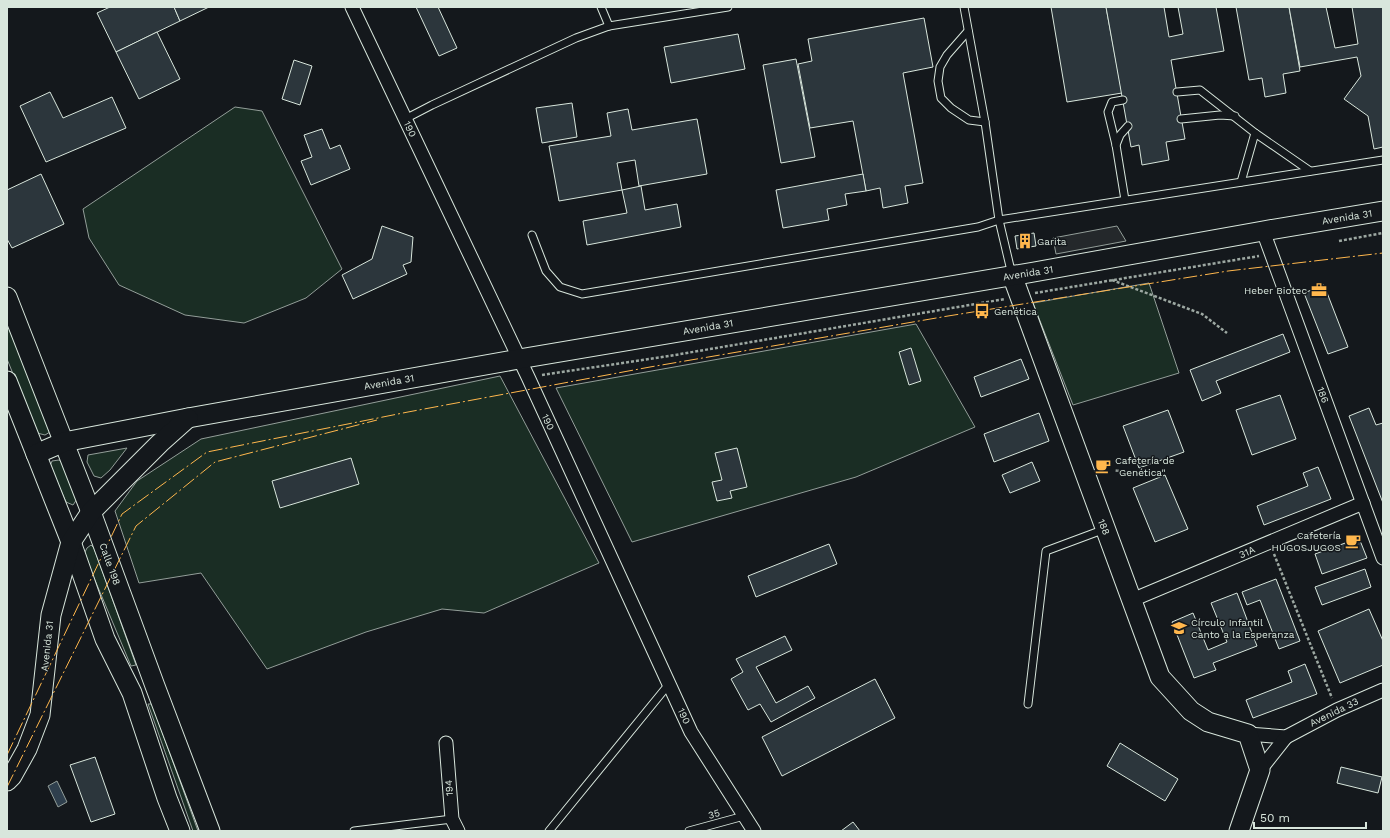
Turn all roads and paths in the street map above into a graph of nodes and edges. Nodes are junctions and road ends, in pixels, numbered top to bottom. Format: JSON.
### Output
{"nodes":[{"id":1,"x":352,"y":7,"type":"edge"},
{"id":2,"x":601,"y":7,"type":"edge"},
{"id":3,"x":728,"y":7,"type":"edge"},
{"id":4,"x":964,"y":7,"type":"edge"},
{"id":5,"x":609,"y":26,"type":"junction"},
{"id":6,"x":968,"y":31,"type":"junction"},
{"id":7,"x":1177,"y":92,"type":"dead end"},
{"id":8,"x":1123,"y":100,"type":"dead end"},
{"id":9,"x":1235,"y":116,"type":"junction"},
{"id":10,"x":405,"y":119,"type":"junction"},
{"id":11,"x":1182,"y":119,"type":"dead end"},
{"id":12,"x":985,"y":122,"type":"junction"},
{"id":13,"x":1128,"y":126,"type":"dead end"},
{"id":14,"x":1255,"y":133,"type":"junction"},
{"id":15,"x":1116,"y":145,"type":"junction"},
{"id":16,"x":1383,"y":160,"type":"edge"},
{"id":17,"x":1310,"y":172,"type":"junction"},
{"id":18,"x":1241,"y":182,"type":"junction"},
{"id":19,"x":1125,"y":200,"type":"junction"},
{"id":20,"x":1383,"y":211,"type":"edge"},
{"id":21,"x":999,"y":220,"type":"junction"},
{"id":22,"x":1263,"y":231,"type":"junction"},
{"id":23,"x":1383,"y":233,"type":"edge"},
{"id":24,"x":532,"y":235,"type":"dead end"},
{"id":25,"x":1339,"y":241,"type":"dead end"},
{"id":26,"x":1271,"y":253,"type":"junction"},
{"id":27,"x":1012,"y":275,"type":"junction"},
{"id":28,"x":1112,"y":280,"type":"junction"},
{"id":29,"x":1019,"y":296,"type":"junction"},
{"id":30,"x":7,"y":297,"type":"edge"},
{"id":31,"x":1227,"y":333,"type":"dead end"},
{"id":32,"x":519,"y":359,"type":"junction"},
{"id":33,"x":528,"y":377,"type":"junction"},
{"id":34,"x":7,"y":381,"type":"edge"},
{"id":35,"x":188,"y":418,"type":"junction"},
{"id":36,"x":64,"y":442,"type":"junction"},
{"id":37,"x":36,"y":454,"type":"junction"},
{"id":38,"x":1363,"y":503,"type":"junction"},
{"id":39,"x":59,"y":511,"type":"junction"},
{"id":40,"x":91,"y":512,"type":"junction"},
{"id":41,"x":1105,"y":529,"type":"junction"},
{"id":42,"x":71,"y":542,"type":"junction"},
{"id":43,"x":1269,"y":542,"type":"junction"},
{"id":44,"x":1383,"y":558,"type":"edge"},
{"id":45,"x":1132,"y":600,"type":"junction"},
{"id":46,"x":669,"y":684,"type":"junction"},
{"id":47,"x":155,"y":686,"type":"junction"},
{"id":48,"x":1383,"y":690,"type":"edge"},
{"id":49,"x":132,"y":692,"type":"junction"},
{"id":50,"x":1028,"y":704,"type":"dead end"},
{"id":51,"x":1337,"y":710,"type":"junction"},
{"id":52,"x":1248,"y":734,"type":"junction"},
{"id":53,"x":1286,"y":736,"type":"junction"},
{"id":54,"x":446,"y":743,"type":"dead end"},
{"id":55,"x":1260,"y":770,"type":"junction"},
{"id":56,"x":7,"y":781,"type":"edge"},
{"id":57,"x":744,"y":816,"type":"junction"},
{"id":58,"x":452,"y":819,"type":"junction"},
{"id":59,"x":180,"y":831,"type":"edge"},
{"id":60,"x":210,"y":831,"type":"edge"},
{"id":61,"x":354,"y":831,"type":"edge"},
{"id":62,"x":458,"y":831,"type":"edge"},
{"id":63,"x":549,"y":831,"type":"edge"},
{"id":64,"x":689,"y":831,"type":"edge"},
{"id":65,"x":754,"y":831,"type":"edge"},
{"id":66,"x":1239,"y":831,"type":"edge"}],
"edges":[{"from":1,"to":10,"type":"street","name":"190"},
{"from":2,"to":5,"type":"lane"},
{"from":3,"to":5,"type":"lane"},
{"from":4,"to":6,"type":"lane"},
{"from":5,"to":10,"type":"lane"},
{"from":6,"to":12,"type":"lane"},
{"from":6,"to":12,"type":"lane"},
{"from":7,"to":9,"type":"lane"},
{"from":8,"to":15,"type":"lane"},
{"from":9,"to":11,"type":"lane"},
{"from":9,"to":14,"type":"lane"},
{"from":10,"to":32,"type":"street","name":"190"},
{"from":12,"to":21,"type":"lane"},
{"from":13,"to":15,"type":"lane"},
{"from":14,"to":17,"type":"lane"},
{"from":14,"to":18,"type":"lane"},
{"from":15,"to":19,"type":"lane"},
{"from":16,"to":17,"type":"lane"},
{"from":17,"to":18,"type":"lane"},
{"from":18,"to":19,"type":"lane"},
{"from":19,"to":21,"type":"lane"},
{"from":20,"to":22,"type":"main road","name":"Avenida 31"},
{"from":21,"to":24,"type":"lane"},
{"from":21,"to":27,"type":"lane"},
{"from":22,"to":26,"type":"street","name":"186"},
{"from":22,"to":27,"type":"main road","name":"Avenida 31"},
{"from":23,"to":25,"type":"path"},
{"from":26,"to":28,"type":"path"},
{"from":26,"to":38,"type":"street","name":"186"},
{"from":27,"to":29,"type":"main road","name":"188"},
{"from":27,"to":32,"type":"main road","name":"Avenida 31"},
{"from":28,"to":29,"type":"path"},
{"from":28,"to":31,"type":"path"},
{"from":29,"to":33,"type":"path"},
{"from":29,"to":41,"type":"main road","name":"188"},
{"from":30,"to":36,"type":"main road","name":"Calle 198"},
{"from":32,"to":33,"type":"street","name":"190"},
{"from":32,"to":35,"type":"main road","name":"Avenida 31"},
{"from":33,"to":46,"type":"street","name":"190"},
{"from":34,"to":37,"type":"main road"},
{"from":35,"to":36,"type":"main road","name":"Avenida 31"},
{"from":35,"to":40,"type":"main road","name":"Avenida 31"},
{"from":36,"to":37,"type":"main road","name":"Avenida 31"},
{"from":36,"to":40,"type":"main road","name":"Calle 198"},
{"from":37,"to":39,"type":"main road"},
{"from":38,"to":43,"type":"street","name":"31A"},
{"from":38,"to":44,"type":"street","name":"186"},
{"from":39,"to":40,"type":"main road"},
{"from":39,"to":42,"type":"main road"},
{"from":40,"to":42,"type":"main road","name":"Avenida 31"},
{"from":40,"to":47,"type":"main road","name":"Calle 198"},
{"from":41,"to":45,"type":"main road","name":"188"},
{"from":41,"to":50,"type":"lane"},
{"from":42,"to":49,"type":"main road"},
{"from":42,"to":56,"type":"main road","name":"Avenida 31"},
{"from":43,"to":45,"type":"street","name":"31A"},
{"from":43,"to":51,"type":"path"},
{"from":45,"to":52,"type":"main road","name":"188"},
{"from":46,"to":57,"type":"street","name":"190"},
{"from":46,"to":63,"type":"lane"},
{"from":47,"to":49,"type":"main road"},
{"from":47,"to":60,"type":"main road","name":"Calle 198"},
{"from":48,"to":51,"type":"street","name":"Avenida 33"},
{"from":49,"to":59,"type":"main road"},
{"from":51,"to":53,"type":"street","name":"Avenida 33"},
{"from":52,"to":53,"type":"street"},
{"from":52,"to":55,"type":"main road"},
{"from":53,"to":55,"type":"street","name":"Avenida 33"},
{"from":54,"to":58,"type":"street","name":"194"},
{"from":55,"to":66,"type":"main road","name":"Avenida 33"},
{"from":57,"to":64,"type":"lane","name":"35"},
{"from":57,"to":65,"type":"street","name":"190"},
{"from":58,"to":61,"type":"lane"},
{"from":58,"to":62,"type":"street","name":"194"}]}
